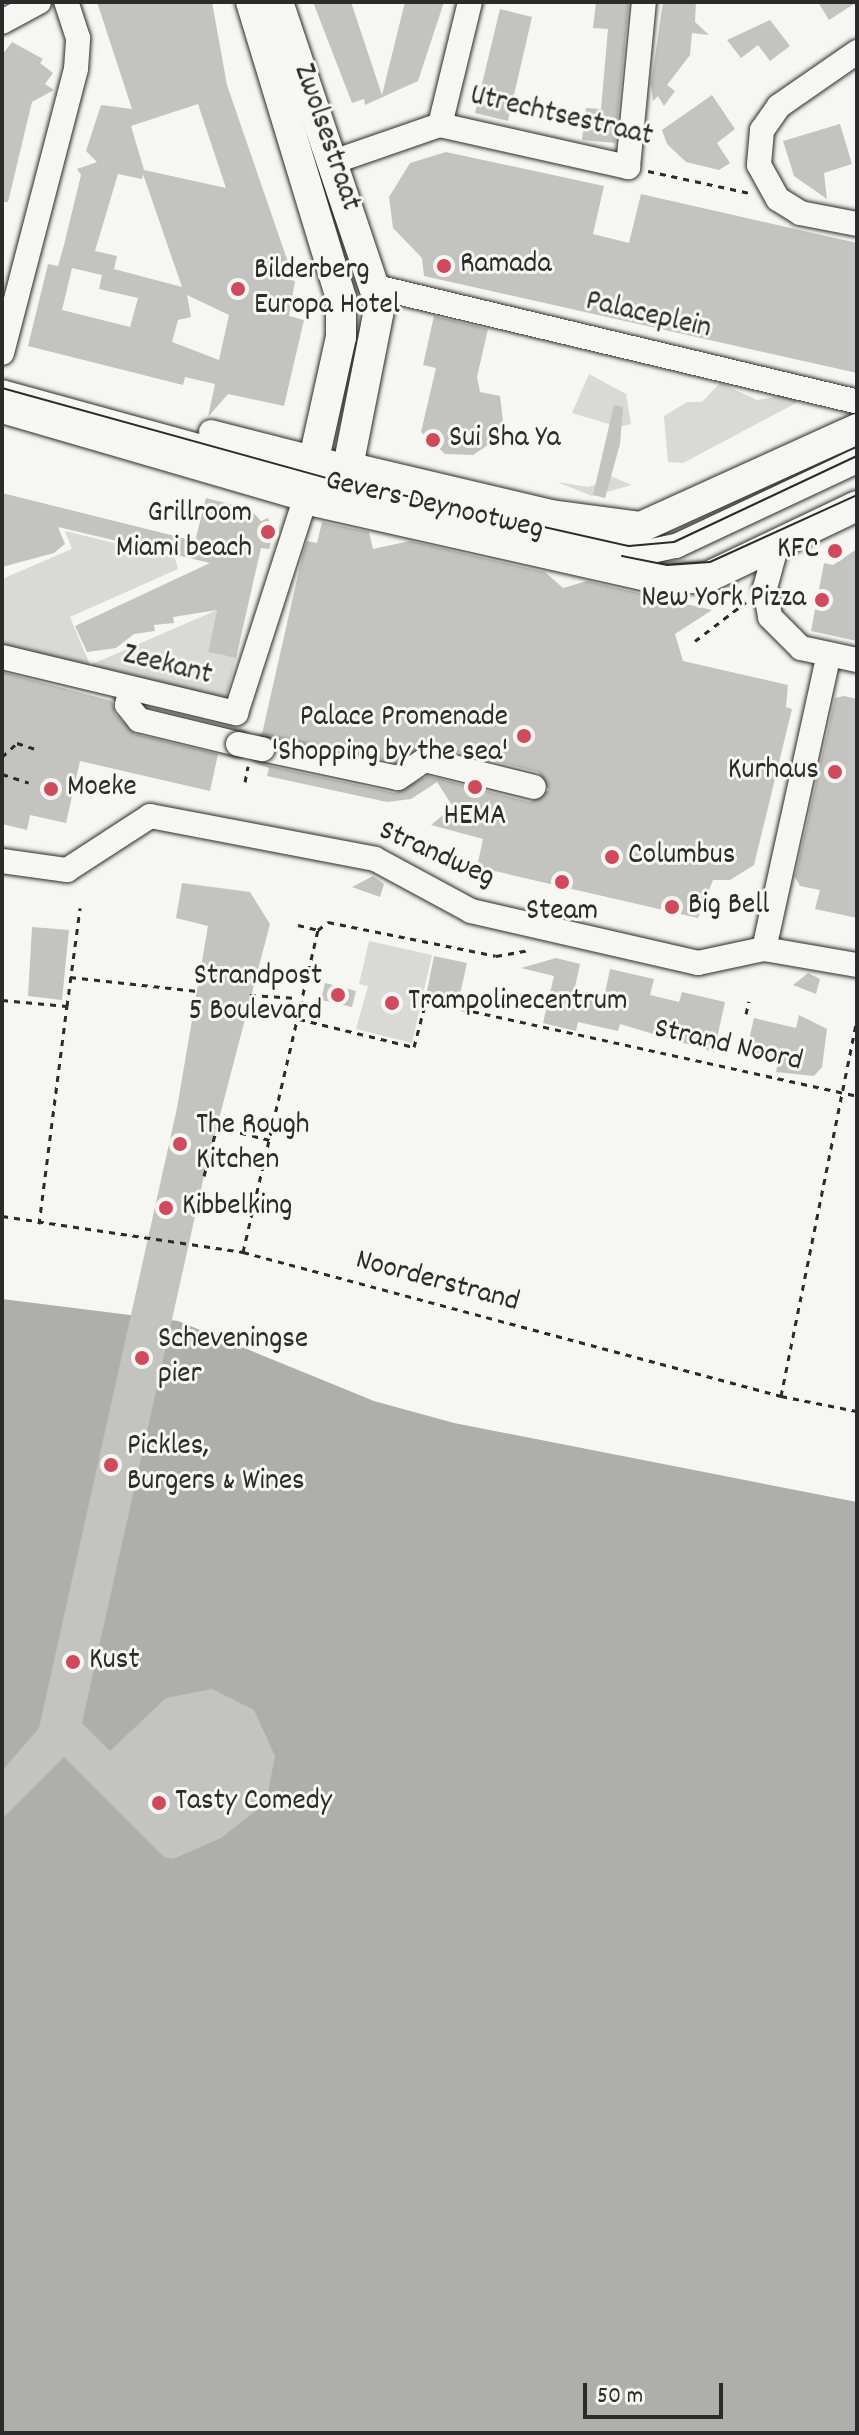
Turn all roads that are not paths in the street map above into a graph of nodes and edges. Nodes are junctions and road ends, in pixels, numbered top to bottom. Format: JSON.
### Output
{"nodes":[{"id":1,"x":39,"y":2,"type":"edge"},
{"id":2,"x":66,"y":2,"type":"edge"},
{"id":3,"x":251,"y":2,"type":"edge"},
{"id":4,"x":278,"y":2,"type":"edge"},
{"id":5,"x":470,"y":2,"type":"edge"},
{"id":6,"x":644,"y":2,"type":"edge"},
{"id":7,"x":2,"y":22,"type":"edge"},
{"id":8,"x":857,"y":52,"type":"edge"},
{"id":9,"x":440,"y":125,"type":"junction"},
{"id":10,"x":333,"y":162,"type":"junction"},
{"id":11,"x":857,"y":224,"type":"edge"},
{"id":12,"x":376,"y":287,"type":"junction"},
{"id":13,"x":2,"y":353,"type":"edge"},
{"id":14,"x":2,"y":378,"type":"edge"},
{"id":15,"x":2,"y":392,"type":"edge"},
{"id":16,"x":854,"y":399,"type":"edge"},
{"id":17,"x":2,"y":411,"type":"edge"},
{"id":18,"x":857,"y":429,"type":"edge"},
{"id":19,"x":857,"y":461,"type":"edge"},
{"id":20,"x":320,"y":477,"type":"junction"},
{"id":21,"x":857,"y":506,"type":"edge"},
{"id":22,"x":777,"y":544,"type":"junction"},
{"id":23,"x":829,"y":654,"type":"junction"},
{"id":24,"x":2,"y":657,"type":"edge"},
{"id":25,"x":857,"y":660,"type":"edge"},
{"id":26,"x":130,"y":690,"type":"junction"},
{"id":27,"x":534,"y":787,"type":"dead end"},
{"id":28,"x":2,"y":861,"type":"edge"},
{"id":29,"x":764,"y":949,"type":"junction"},
{"id":30,"x":857,"y":965,"type":"edge"}],
"edges":[{"from":1,"to":7,"type":"street"},
{"from":2,"to":13,"type":"street"},
{"from":3,"to":20,"type":"main road","name":"Zwolsestraat"},
{"from":4,"to":10,"type":"main road","name":"Zwolsestraat"},
{"from":5,"to":9,"type":"street"},
{"from":6,"to":9,"type":"street","name":"Utrechtsestraat"},
{"from":8,"to":11,"type":"street"},
{"from":9,"to":10,"type":"street","name":"Utrechtsestraat"},
{"from":10,"to":12,"type":"main road","name":"Zwolsestraat"},
{"from":12,"to":16,"type":"street","name":"Palaceplein"},
{"from":12,"to":20,"type":"main road","name":"Zwolsestraat"},
{"from":14,"to":20,"type":"street","name":"Gevers Deynootweg"},
{"from":15,"to":20,"type":"street","name":"Gevers Deynootweg"},
{"from":17,"to":20,"type":"street","name":"Gevers Deynootweg"},
{"from":18,"to":20,"type":"main road","name":"Gevers Deynootweg"},
{"from":19,"to":20,"type":"street","name":"Gevers Deynootweg"},
{"from":20,"to":22,"type":"main road","name":"Gevers Deynootweg"},
{"from":20,"to":26,"type":"street","name":"Zeekant"},
{"from":21,"to":22,"type":"main road","name":"Gevers Deynootweg"},
{"from":22,"to":23,"type":"street"},
{"from":23,"to":25,"type":"street"},
{"from":23,"to":29,"type":"street"},
{"from":24,"to":26,"type":"street","name":"Zeekant"},
{"from":26,"to":27,"type":"street","bridge":true},
{"from":28,"to":29,"type":"street","name":"Strandweg"},
{"from":29,"to":30,"type":"street","name":"Strandweg"}]}
